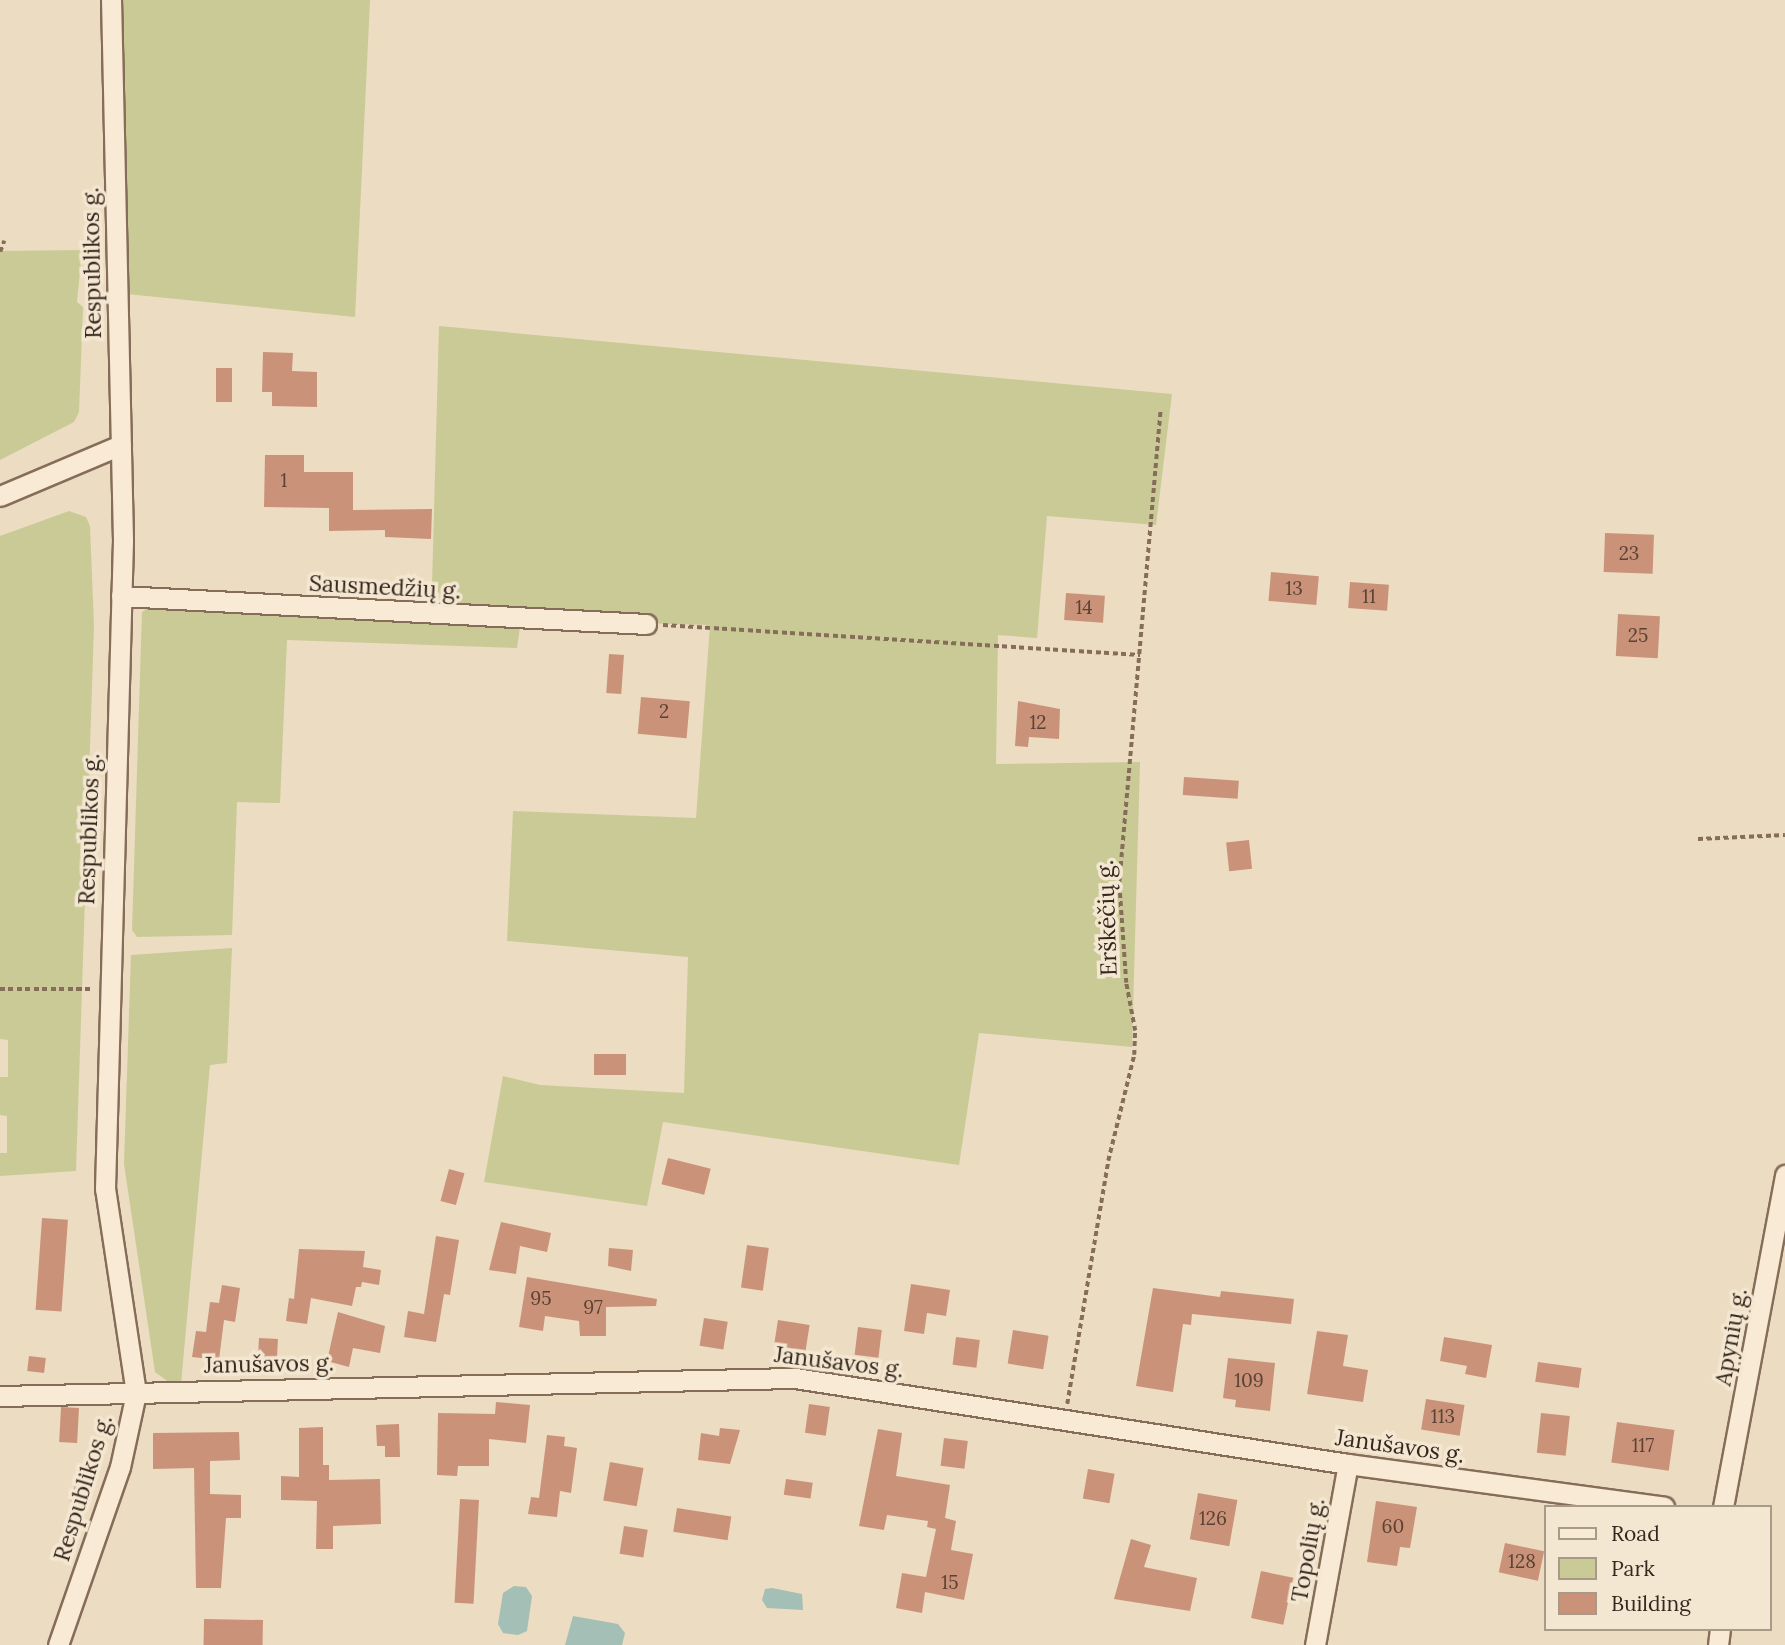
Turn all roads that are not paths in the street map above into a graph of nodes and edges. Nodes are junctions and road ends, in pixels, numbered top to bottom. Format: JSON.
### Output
{"nodes":[{"id":1,"x":111,"y":0,"type":"edge"},
{"id":2,"x":121,"y":445,"type":"junction"},
{"id":3,"x":0,"y":496,"type":"edge"},
{"id":4,"x":121,"y":596,"type":"junction"},
{"id":5,"x":646,"y":624,"type":"road end"},
{"id":6,"x":1785,"y":1175,"type":"edge"},
{"id":7,"x":136,"y":1393,"type":"junction"},
{"id":8,"x":0,"y":1396,"type":"edge"},
{"id":9,"x":1348,"y":1464,"type":"junction"},
{"id":10,"x":1649,"y":1505,"type":"edge"},
{"id":11,"x":1723,"y":1505,"type":"edge"},
{"id":12,"x":58,"y":1645,"type":"edge"},
{"id":13,"x":1315,"y":1645,"type":"edge"}],
"edges":[{"from":1,"to":2,"type":"street","name":"Respublikos g."},
{"from":2,"to":3,"type":"street"},
{"from":2,"to":4,"type":"street","name":"Respublikos g."},
{"from":4,"to":5,"type":"street","name":"Sausmedžių g."},
{"from":4,"to":7,"type":"street","name":"Respublikos g."},
{"from":6,"to":11,"type":"street","name":"Apynių g."},
{"from":7,"to":8,"type":"street","name":"Janušavos g."},
{"from":7,"to":9,"type":"street","name":"Janušavos g."},
{"from":7,"to":12,"type":"street","name":"Respublikos g."},
{"from":9,"to":10,"type":"street","name":"Janušavos g."},
{"from":9,"to":13,"type":"street","name":"Topolių g."}]}
